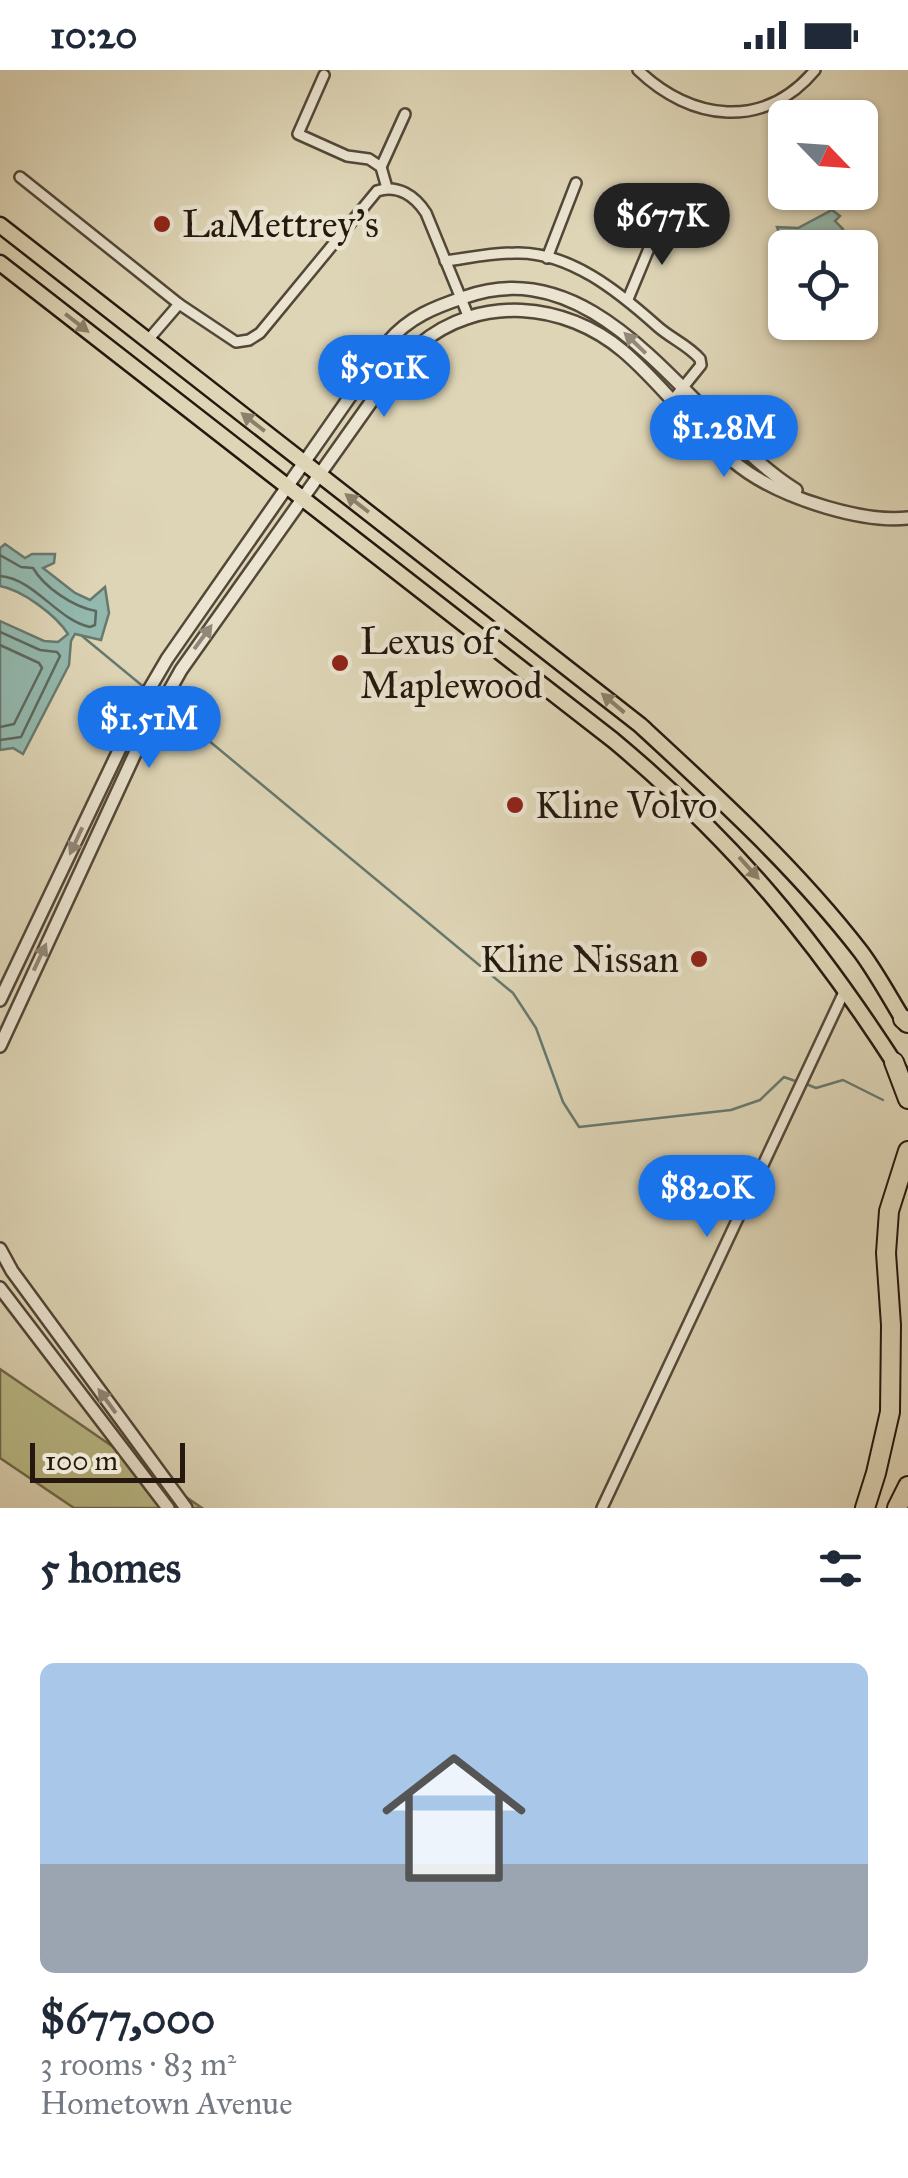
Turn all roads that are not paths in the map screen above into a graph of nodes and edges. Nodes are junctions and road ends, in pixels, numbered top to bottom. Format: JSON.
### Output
{"nodes":[{"id":1,"x":638,"y":70,"type":"edge"},
{"id":2,"x":816,"y":70,"type":"edge"},
{"id":3,"x":324,"y":74,"type":"dead end"},
{"id":4,"x":405,"y":114,"type":"dead end"},
{"id":5,"x":381,"y":167,"type":"junction"},
{"id":6,"x":20,"y":176,"type":"dead end"},
{"id":7,"x":576,"y":183,"type":"dead end"},
{"id":8,"x":387,"y":188,"type":"junction"},
{"id":9,"x":660,"y":222,"type":"dead end"},
{"id":10,"x":0,"y":225,"type":"edge"},
{"id":11,"x":547,"y":258,"type":"junction"},
{"id":12,"x":445,"y":261,"type":"junction"},
{"id":13,"x":0,"y":262,"type":"edge"},
{"id":14,"x":461,"y":298,"type":"junction"},
{"id":15,"x":628,"y":299,"type":"junction"},
{"id":16,"x":180,"y":304,"type":"junction"},
{"id":17,"x":469,"y":318,"type":"junction"},
{"id":18,"x":148,"y":340,"type":"junction"},
{"id":19,"x":682,"y":390,"type":"junction"},
{"id":20,"x":672,"y":400,"type":"junction"},
{"id":21,"x":304,"y":461,"type":"junction"},
{"id":22,"x":320,"y":474,"type":"junction"},
{"id":23,"x":285,"y":487,"type":"junction"},
{"id":24,"x":302,"y":500,"type":"junction"},
{"id":25,"x":812,"y":500,"type":"junction"},
{"id":26,"x":908,"y":518,"type":"edge"},
{"id":27,"x":846,"y":988,"type":"junction"},
{"id":28,"x":0,"y":1000,"type":"edge"},
{"id":29,"x":906,"y":1023,"type":"edge"},
{"id":30,"x":0,"y":1046,"type":"edge"},
{"id":31,"x":894,"y":1062,"type":"junction"},
{"id":32,"x":908,"y":1084,"type":"edge"},
{"id":33,"x":908,"y":1099,"type":"edge"},
{"id":34,"x":908,"y":1152,"type":"edge"},
{"id":35,"x":908,"y":1179,"type":"edge"},
{"id":36,"x":889,"y":1211,"type":"junction"},
{"id":37,"x":0,"y":1248,"type":"edge"},
{"id":38,"x":0,"y":1288,"type":"edge"},
{"id":39,"x":908,"y":1486,"type":"edge"},
{"id":40,"x":168,"y":1508,"type":"edge"},
{"id":41,"x":186,"y":1508,"type":"edge"},
{"id":42,"x":602,"y":1508,"type":"edge"},
{"id":43,"x":864,"y":1508,"type":"edge"},
{"id":44,"x":897,"y":1508,"type":"edge"}],
"edges":[{"from":1,"to":2,"type":"street"},
{"from":3,"to":5,"type":"street"},
{"from":4,"to":5,"type":"street"},
{"from":5,"to":8,"type":"street"},
{"from":6,"to":16,"type":"street"},
{"from":7,"to":11,"type":"street"},
{"from":8,"to":12,"type":"street"},
{"from":8,"to":16,"type":"street"},
{"from":9,"to":15,"type":"street"},
{"from":10,"to":18,"type":"main road"},
{"from":11,"to":12,"type":"street"},
{"from":11,"to":15,"type":"street"},
{"from":12,"to":14,"type":"street"},
{"from":13,"to":23,"type":"main road","one_way":true},
{"from":14,"to":17,"type":"street"},
{"from":19,"to":14,"type":"street","one_way":true},
{"from":14,"to":21,"type":"street"},
{"from":15,"to":19,"type":"street"},
{"from":16,"to":18,"type":"street"},
{"from":17,"to":20,"type":"street"},
{"from":17,"to":22,"type":"street"},
{"from":21,"to":18,"type":"main road","one_way":true},
{"from":19,"to":20,"type":"street"},
{"from":19,"to":25,"type":"street"},
{"from":20,"to":25,"type":"street"},
{"from":21,"to":22,"type":"main road"},
{"from":21,"to":23,"type":"street"},
{"from":22,"to":24,"type":"street"},
{"from":29,"to":22,"type":"main road","one_way":true},
{"from":23,"to":24,"type":"main road"},
{"from":23,"to":28,"type":"street","one_way":true},
{"from":24,"to":27,"type":"main road","one_way":true},
{"from":30,"to":24,"type":"street","one_way":true},
{"from":25,"to":26,"type":"street"},
{"from":27,"to":31,"type":"main road"},
{"from":27,"to":42,"type":"street"},
{"from":31,"to":32,"type":"main road"},
{"from":31,"to":33,"type":"highway"},
{"from":34,"to":36,"type":"highway"},
{"from":35,"to":36,"type":"highway"},
{"from":36,"to":43,"type":"highway"},
{"from":41,"to":37,"type":"street","one_way":true},
{"from":38,"to":40,"type":"street"},
{"from":39,"to":44,"type":"highway"}]}
